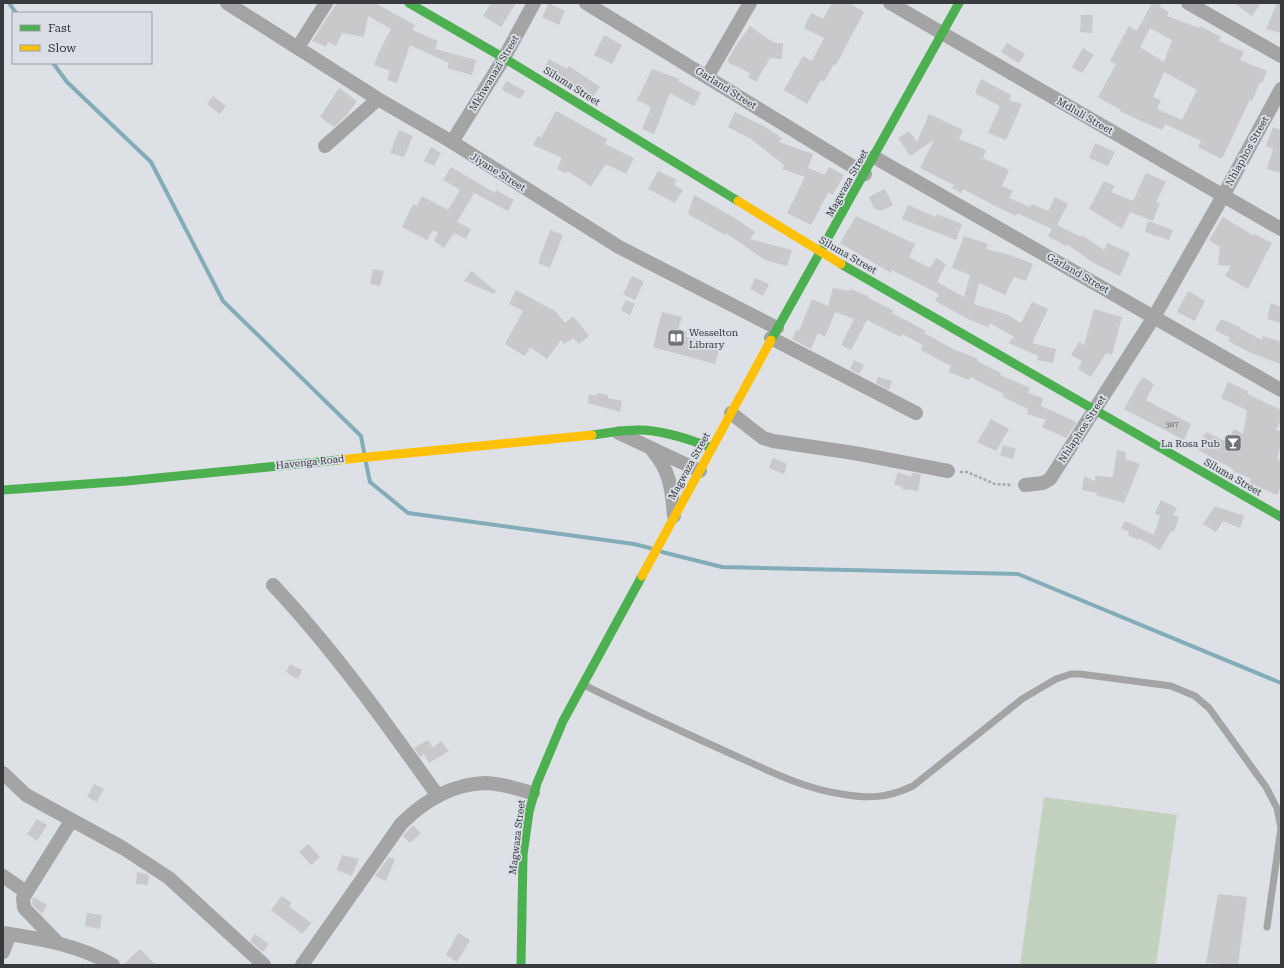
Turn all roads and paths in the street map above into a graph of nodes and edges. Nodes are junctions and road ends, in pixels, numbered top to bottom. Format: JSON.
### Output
{"nodes":[{"id":1,"x":227,"y":3,"type":"edge"},
{"id":2,"x":326,"y":3,"type":"edge"},
{"id":3,"x":409,"y":3,"type":"edge"},
{"id":4,"x":534,"y":3,"type":"edge"},
{"id":5,"x":586,"y":3,"type":"edge"},
{"id":6,"x":750,"y":3,"type":"edge"},
{"id":7,"x":890,"y":3,"type":"edge"},
{"id":8,"x":959,"y":3,"type":"edge"},
{"id":9,"x":1188,"y":3,"type":"edge"},
{"id":10,"x":942,"y":34,"type":"junction"},
{"id":11,"x":298,"y":47,"type":"junction"},
{"id":12,"x":1281,"y":56,"type":"edge"},
{"id":13,"x":504,"y":58,"type":"junction"},
{"id":14,"x":708,"y":77,"type":"junction"},
{"id":15,"x":1281,"y":89,"type":"edge"},
{"id":16,"x":378,"y":99,"type":"junction"},
{"id":17,"x":452,"y":142,"type":"junction"},
{"id":18,"x":325,"y":146,"type":"dead end"},
{"id":19,"x":874,"y":157,"type":"junction"},
{"id":20,"x":865,"y":174,"type":"junction"},
{"id":21,"x":1223,"y":196,"type":"junction"},
{"id":22,"x":1281,"y":229,"type":"edge"},
{"id":23,"x":820,"y":252,"type":"junction"},
{"id":24,"x":1154,"y":317,"type":"junction"},
{"id":25,"x":774,"y":333,"type":"junction"},
{"id":26,"x":1281,"y":390,"type":"edge"},
{"id":27,"x":1095,"y":410,"type":"junction"},
{"id":28,"x":731,"y":413,"type":"junction"},
{"id":29,"x":916,"y":413,"type":"dead end"},
{"id":30,"x":618,"y":432,"type":"junction"},
{"id":31,"x":649,"y":446,"type":"junction"},
{"id":32,"x":712,"y":448,"type":"junction"},
{"id":33,"x":700,"y":471,"type":"junction"},
{"id":34,"x":948,"y":471,"type":"joint"},
{"id":35,"x":1025,"y":485,"type":"joint"},
{"id":36,"x":3,"y":490,"type":"edge"},
{"id":37,"x":674,"y":516,"type":"junction"},
{"id":38,"x":1281,"y":517,"type":"edge"},
{"id":39,"x":273,"y":585,"type":"dead end"},
{"id":40,"x":583,"y":684,"type":"junction"},
{"id":41,"x":3,"y":772,"type":"edge"},
{"id":42,"x":533,"y":793,"type":"junction"},
{"id":43,"x":438,"y":796,"type":"junction"},
{"id":44,"x":71,"y":821,"type":"junction"},
{"id":45,"x":3,"y":876,"type":"edge"},
{"id":46,"x":26,"y":892,"type":"junction"},
{"id":47,"x":1267,"y":927,"type":"dead end"},
{"id":48,"x":7,"y":934,"type":"edge"},
{"id":49,"x":57,"y":942,"type":"junction"},
{"id":50,"x":3,"y":952,"type":"edge"},
{"id":51,"x":113,"y":965,"type":"edge"},
{"id":52,"x":264,"y":965,"type":"edge"},
{"id":53,"x":302,"y":965,"type":"edge"},
{"id":54,"x":521,"y":965,"type":"edge"}],
"edges":[{"from":1,"to":11,"type":"street","name":"Jiyane Street"},
{"from":2,"to":11,"type":"street"},
{"from":3,"to":13,"type":"street","name":"Siluma Street"},
{"from":4,"to":13,"type":"street","name":"Mkhwanazi Street"},
{"from":5,"to":14,"type":"street","name":"Garland Street"},
{"from":6,"to":14,"type":"street"},
{"from":7,"to":10,"type":"street","name":"Mdluli Street"},
{"from":8,"to":10,"type":"street","name":"Magwaza Street"},
{"from":9,"to":12,"type":"street"},
{"from":10,"to":19,"type":"street","name":"Magwaza Street"},
{"from":10,"to":21,"type":"street","name":"Mdluli Street"},
{"from":11,"to":16,"type":"street","name":"Jiyane Street"},
{"from":13,"to":17,"type":"street","name":"Mkhwanazi Street"},
{"from":13,"to":23,"type":"street","name":"Siluma Street"},
{"from":14,"to":20,"type":"street","name":"Garland Street"},
{"from":15,"to":21,"type":"street","name":"Nhlaphos Street"},
{"from":16,"to":17,"type":"street","name":"Jiyane Street"},
{"from":16,"to":18,"type":"street"},
{"from":17,"to":25,"type":"street","name":"Jiyane Street"},
{"from":19,"to":20,"type":"street","name":"Magwaza Street"},
{"from":19,"to":24,"type":"street","name":"Garland Street"},
{"from":20,"to":23,"type":"street","name":"Magwaza Street"},
{"from":21,"to":22,"type":"street","name":"Mdluli Street"},
{"from":21,"to":24,"type":"street","name":"Nhlaphos Street"},
{"from":23,"to":25,"type":"street","name":"Magwaza Street"},
{"from":23,"to":27,"type":"street","name":"Siluma Street"},
{"from":24,"to":26,"type":"street","name":"Garland Street"},
{"from":24,"to":27,"type":"street","name":"Nhlaphos Street"},
{"from":25,"to":28,"type":"street","name":"Magwaza Street"},
{"from":25,"to":29,"type":"street","name":"Jiyane Street"},
{"from":27,"to":35,"type":"street","name":"Nhlaphos Street"},
{"from":27,"to":38,"type":"street","name":"Siluma Street"},
{"from":28,"to":32,"type":"street","name":"Magwaza Street"},
{"from":28,"to":34,"type":"street"},
{"from":30,"to":31,"type":"street","name":"Havenga Road"},
{"from":30,"to":32,"type":"street","name":"Havenga Road"},
{"from":30,"to":36,"type":"street","name":"Havenga Road"},
{"from":31,"to":33,"type":"street","name":"Havenga Road"},
{"from":31,"to":37,"type":"street"},
{"from":32,"to":33,"type":"street","name":"Magwaza Street"},
{"from":33,"to":37,"type":"street","name":"Magwaza Street"},
{"from":34,"to":35,"type":"path"},
{"from":37,"to":40,"type":"street","name":"Magwaza Street"},
{"from":39,"to":43,"type":"street"},
{"from":40,"to":42,"type":"street","name":"Magwaza Street"},
{"from":40,"to":47,"type":"lane"},
{"from":41,"to":44,"type":"street"},
{"from":42,"to":43,"type":"street"},
{"from":42,"to":54,"type":"street","name":"Magwaza Street"},
{"from":43,"to":53,"type":"street"},
{"from":44,"to":46,"type":"street"},
{"from":44,"to":52,"type":"street"},
{"from":45,"to":46,"type":"street"},
{"from":46,"to":49,"type":"street"},
{"from":48,"to":49,"type":"street"},
{"from":48,"to":50,"type":"street"},
{"from":49,"to":51,"type":"street"}]}
